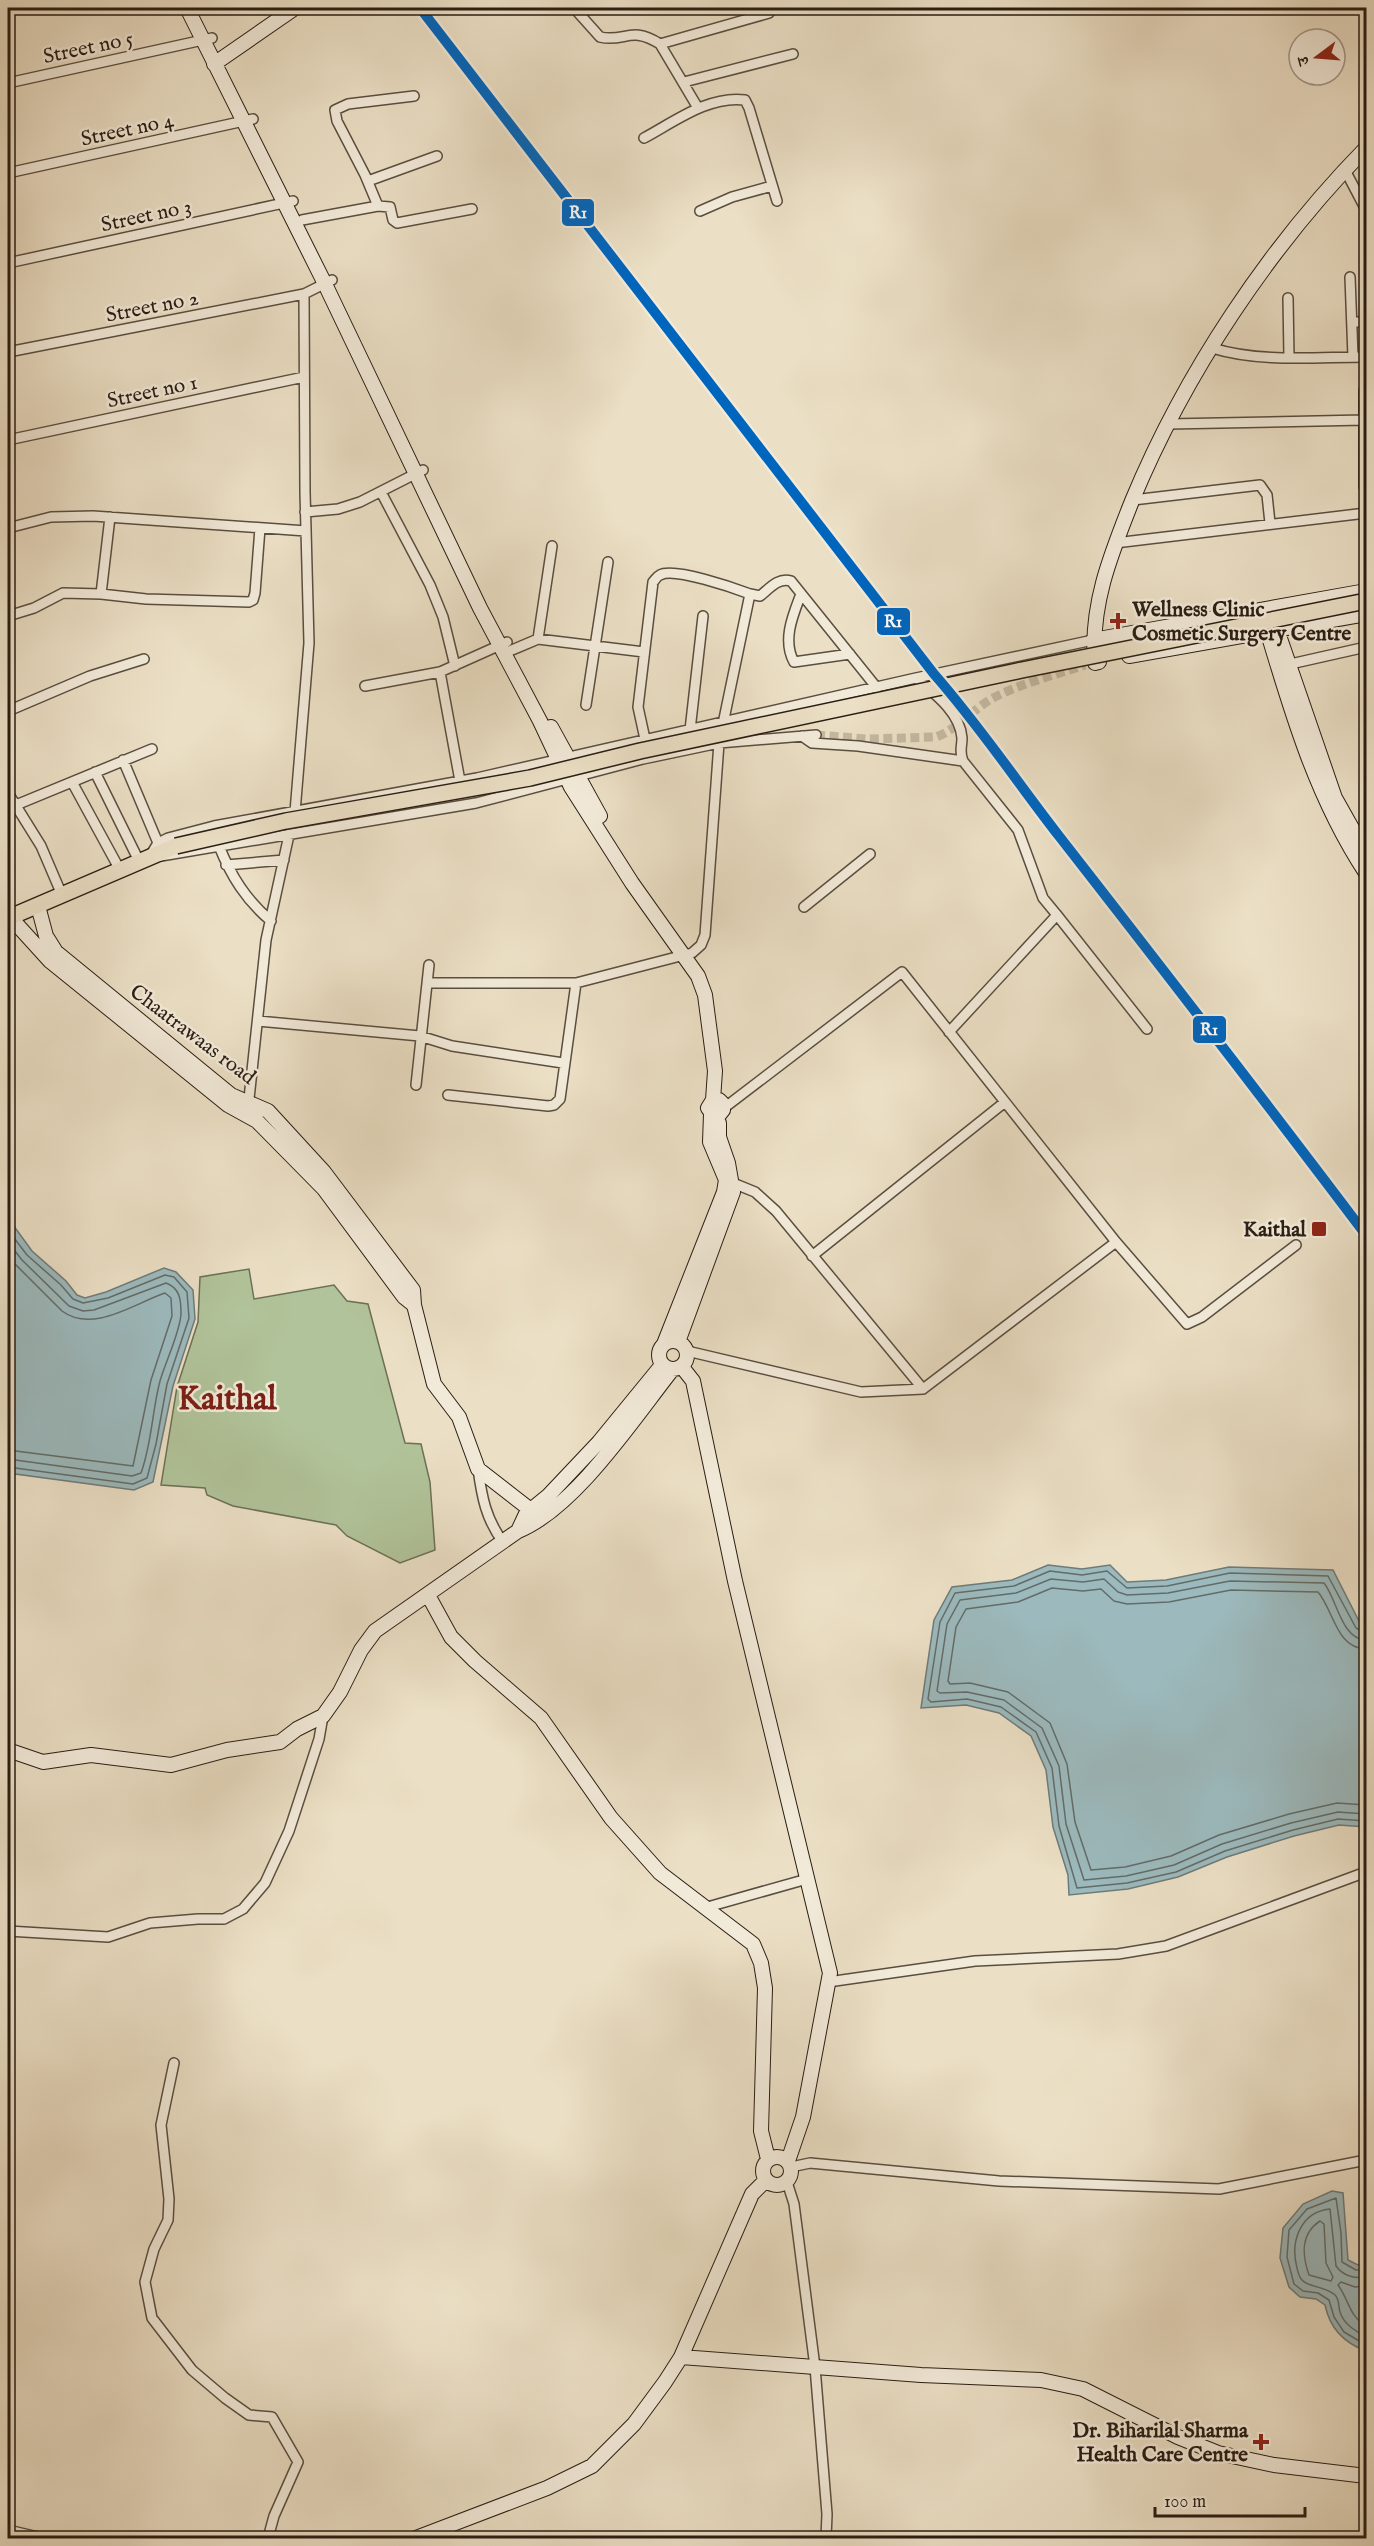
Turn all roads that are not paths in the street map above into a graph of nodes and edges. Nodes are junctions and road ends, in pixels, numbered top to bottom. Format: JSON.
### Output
{"nodes":[{"id":1,"x":186,"y":8,"type":"edge"},
{"id":2,"x":195,"y":8,"type":"edge"},
{"id":3,"x":296,"y":8,"type":"edge"},
{"id":4,"x":574,"y":8,"type":"edge"},
{"id":5,"x":770,"y":13,"type":"dead end"},
{"id":6,"x":208,"y":39,"type":"junction"},
{"id":7,"x":660,"y":44,"type":"junction"},
{"id":8,"x":793,"y":54,"type":"dead end"},
{"id":9,"x":218,"y":62,"type":"junction"},
{"id":10,"x":684,"y":82,"type":"junction"},
{"id":11,"x":8,"y":83,"type":"edge"},
{"id":12,"x":414,"y":96,"type":"dead end"},
{"id":13,"x":698,"y":108,"type":"junction"},
{"id":14,"x":249,"y":121,"type":"junction"},
{"id":15,"x":644,"y":138,"type":"dead end"},
{"id":16,"x":1366,"y":148,"type":"edge"},
{"id":17,"x":437,"y":156,"type":"dead end"},
{"id":18,"x":1345,"y":170,"type":"junction"},
{"id":19,"x":8,"y":173,"type":"edge"},
{"id":20,"x":368,"y":182,"type":"junction"},
{"id":21,"x":772,"y":186,"type":"junction"},
{"id":22,"x":777,"y":201,"type":"dead end"},
{"id":23,"x":288,"y":202,"type":"junction"},
{"id":24,"x":378,"y":206,"type":"junction"},
{"id":25,"x":472,"y":209,"type":"dead end"},
{"id":26,"x":1366,"y":210,"type":"edge"},
{"id":27,"x":700,"y":211,"type":"dead end"},
{"id":28,"x":302,"y":220,"type":"junction"},
{"id":29,"x":8,"y":263,"type":"edge"},
{"id":30,"x":1350,"y":277,"type":"dead end"},
{"id":31,"x":329,"y":282,"type":"junction"},
{"id":32,"x":304,"y":294,"type":"junction"},
{"id":33,"x":1288,"y":298,"type":"dead end"},
{"id":34,"x":1366,"y":321,"type":"edge"},
{"id":35,"x":1352,"y":322,"type":"junction"},
{"id":36,"x":1212,"y":348,"type":"junction"},
{"id":37,"x":8,"y":352,"type":"edge"},
{"id":38,"x":1289,"y":357,"type":"junction"},
{"id":39,"x":1353,"y":357,"type":"junction"},
{"id":40,"x":1366,"y":357,"type":"edge"},
{"id":41,"x":304,"y":377,"type":"junction"},
{"id":42,"x":1364,"y":390,"type":"dead end"},
{"id":43,"x":1364,"y":420,"type":"junction"},
{"id":44,"x":1168,"y":424,"type":"junction"},
{"id":45,"x":8,"y":440,"type":"edge"},
{"id":46,"x":419,"y":472,"type":"junction"},
{"id":47,"x":1365,"y":487,"type":"dead end"},
{"id":48,"x":381,"y":492,"type":"junction"},
{"id":49,"x":1133,"y":500,"type":"junction"},
{"id":50,"x":305,"y":512,"type":"junction"},
{"id":51,"x":1366,"y":513,"type":"edge"},
{"id":52,"x":110,"y":517,"type":"junction"},
{"id":53,"x":1270,"y":523,"type":"junction"},
{"id":54,"x":8,"y":528,"type":"edge"},
{"id":55,"x":261,"y":528,"type":"junction"},
{"id":56,"x":306,"y":531,"type":"junction"},
{"id":57,"x":1115,"y":543,"type":"junction"},
{"id":58,"x":552,"y":546,"type":"dead end"},
{"id":59,"x":608,"y":562,"type":"dead end"},
{"id":60,"x":1366,"y":591,"type":"edge"},
{"id":61,"x":101,"y":594,"type":"junction"},
{"id":62,"x":750,"y":594,"type":"junction"},
{"id":63,"x":801,"y":594,"type":"junction"},
{"id":64,"x":1366,"y":601,"type":"edge"},
{"id":65,"x":1265,"y":609,"type":"junction"},
{"id":66,"x":1366,"y":614,"type":"edge"},
{"id":67,"x":8,"y":616,"type":"edge"},
{"id":68,"x":703,"y":616,"type":"dead end"},
{"id":69,"x":1272,"y":631,"type":"junction"},
{"id":70,"x":538,"y":639,"type":"junction"},
{"id":71,"x":1093,"y":640,"type":"junction"},
{"id":72,"x":594,"y":645,"type":"junction"},
{"id":73,"x":506,"y":647,"type":"junction"},
{"id":74,"x":1366,"y":647,"type":"edge"},
{"id":75,"x":644,"y":652,"type":"junction"},
{"id":76,"x":849,"y":654,"type":"junction"},
{"id":77,"x":144,"y":659,"type":"dead end"},
{"id":78,"x":1283,"y":665,"type":"junction"},
{"id":79,"x":456,"y":666,"type":"junction"},
{"id":80,"x":440,"y":672,"type":"junction"},
{"id":81,"x":916,"y":678,"type":"junction"},
{"id":82,"x":365,"y":686,"type":"dead end"},
{"id":83,"x":877,"y":688,"type":"junction"},
{"id":84,"x":586,"y":705,"type":"dead end"},
{"id":85,"x":8,"y":711,"type":"edge"},
{"id":86,"x":723,"y":722,"type":"junction"},
{"id":87,"x":690,"y":730,"type":"junction"},
{"id":88,"x":816,"y":735,"type":"tunnel mouth"},
{"id":89,"x":802,"y":736,"type":"junction"},
{"id":90,"x":645,"y":740,"type":"junction"},
{"id":91,"x":719,"y":743,"type":"junction"},
{"id":92,"x":152,"y":749,"type":"dead end"},
{"id":93,"x":562,"y":759,"type":"junction"},
{"id":94,"x":123,"y":760,"type":"junction"},
{"id":95,"x":963,"y":761,"type":"junction"},
{"id":96,"x":95,"y":772,"type":"junction"},
{"id":97,"x":573,"y":779,"type":"junction"},
{"id":98,"x":460,"y":781,"type":"junction"},
{"id":99,"x":72,"y":782,"type":"junction"},
{"id":100,"x":8,"y":793,"type":"edge"},
{"id":101,"x":16,"y":805,"type":"junction"},
{"id":102,"x":295,"y":812,"type":"junction"},
{"id":103,"x":289,"y":836,"type":"junction"},
{"id":104,"x":219,"y":846,"type":"junction"},
{"id":105,"x":1366,"y":853,"type":"edge"},
{"id":106,"x":149,"y":854,"type":"junction"},
{"id":107,"x":870,"y":854,"type":"dead end"},
{"id":108,"x":284,"y":860,"type":"junction"},
{"id":109,"x":226,"y":865,"type":"junction"},
{"id":110,"x":120,"y":870,"type":"junction"},
{"id":111,"x":1366,"y":873,"type":"edge"},
{"id":112,"x":62,"y":895,"type":"junction"},
{"id":113,"x":38,"y":906,"type":"junction"},
{"id":114,"x":804,"y":907,"type":"dead end"},
{"id":115,"x":10,"y":914,"type":"edge"},
{"id":116,"x":1057,"y":915,"type":"junction"},
{"id":117,"x":271,"y":921,"type":"junction"},
{"id":118,"x":687,"y":954,"type":"junction"},
{"id":119,"x":429,"y":964,"type":"dead end"},
{"id":120,"x":427,"y":983,"type":"junction"},
{"id":121,"x":576,"y":983,"type":"junction"},
{"id":122,"x":258,"y":1021,"type":"junction"},
{"id":123,"x":1147,"y":1029,"type":"dead end"},
{"id":124,"x":950,"y":1032,"type":"junction"},
{"id":125,"x":420,"y":1036,"type":"junction"},
{"id":126,"x":563,"y":1063,"type":"junction"},
{"id":127,"x":416,"y":1085,"type":"dead end"},
{"id":128,"x":448,"y":1095,"type":"dead end"},
{"id":129,"x":1005,"y":1102,"type":"junction"},
{"id":130,"x":718,"y":1108,"type":"junction"},
{"id":131,"x":248,"y":1110,"type":"junction"},
{"id":132,"x":729,"y":1181,"type":"junction"},
{"id":133,"x":1116,"y":1242,"type":"junction"},
{"id":134,"x":1296,"y":1245,"type":"dead end"},
{"id":135,"x":812,"y":1256,"type":"junction"},
{"id":136,"x":677,"y":1346,"type":"junction"},
{"id":137,"x":672,"y":1367,"type":"junction"},
{"id":138,"x":922,"y":1389,"type":"junction"},
{"id":139,"x":478,"y":1470,"type":"junction"},
{"id":140,"x":536,"y":1514,"type":"junction"},
{"id":141,"x":503,"y":1542,"type":"junction"},
{"id":142,"x":428,"y":1595,"type":"junction"},
{"id":143,"x":323,"y":1716,"type":"junction"},
{"id":144,"x":8,"y":1750,"type":"edge"},
{"id":145,"x":1366,"y":1872,"type":"edge"},
{"id":146,"x":807,"y":1879,"type":"junction"},
{"id":147,"x":704,"y":1908,"type":"junction"},
{"id":148,"x":8,"y":1931,"type":"edge"},
{"id":149,"x":828,"y":1982,"type":"junction"},
{"id":150,"x":174,"y":2063,"type":"dead end"},
{"id":151,"x":768,"y":2159,"type":"junction"},
{"id":152,"x":1366,"y":2160,"type":"edge"},
{"id":153,"x":790,"y":2164,"type":"junction"},
{"id":154,"x":766,"y":2180,"type":"junction"},
{"id":155,"x":787,"y":2182,"type":"junction"},
{"id":156,"x":681,"y":2357,"type":"junction"},
{"id":157,"x":815,"y":2367,"type":"junction"},
{"id":158,"x":1366,"y":2476,"type":"edge"},
{"id":159,"x":8,"y":2530,"type":"edge"},
{"id":160,"x":42,"y":2538,"type":"edge"},
{"id":161,"x":268,"y":2538,"type":"edge"},
{"id":162,"x":416,"y":2538,"type":"edge"},
{"id":163,"x":826,"y":2538,"type":"edge"}],
"edges":[{"from":1,"to":6,"type":"street"},
{"from":2,"to":6,"type":"street"},
{"from":3,"to":9,"type":"street"},
{"from":4,"to":7,"type":"street"},
{"from":5,"to":7,"type":"street"},
{"from":6,"to":9,"type":"street"},
{"from":6,"to":11,"type":"street","name":"Street no 5"},
{"from":7,"to":10,"type":"street"},
{"from":8,"to":10,"type":"street"},
{"from":9,"to":14,"type":"street"},
{"from":10,"to":13,"type":"street"},
{"from":12,"to":20,"type":"street"},
{"from":13,"to":15,"type":"street"},
{"from":13,"to":21,"type":"street"},
{"from":14,"to":19,"type":"street","name":"Street no 4"},
{"from":14,"to":23,"type":"street"},
{"from":16,"to":18,"type":"street"},
{"from":17,"to":20,"type":"street"},
{"from":18,"to":26,"type":"street"},
{"from":18,"to":36,"type":"street"},
{"from":20,"to":24,"type":"street"},
{"from":21,"to":22,"type":"street"},
{"from":21,"to":27,"type":"street"},
{"from":23,"to":28,"type":"street"},
{"from":23,"to":29,"type":"street","name":"Street no 3"},
{"from":23,"to":31,"type":"street"},
{"from":24,"to":25,"type":"street"},
{"from":24,"to":28,"type":"street"},
{"from":28,"to":31,"type":"street"},
{"from":30,"to":35,"type":"street"},
{"from":31,"to":32,"type":"street","name":"Street no 2"},
{"from":31,"to":46,"type":"street"},
{"from":32,"to":37,"type":"street","name":"Street no 2"},
{"from":32,"to":41,"type":"street"},
{"from":33,"to":38,"type":"street"},
{"from":34,"to":35,"type":"street"},
{"from":35,"to":39,"type":"street"},
{"from":36,"to":38,"type":"street"},
{"from":36,"to":44,"type":"street"},
{"from":38,"to":39,"type":"street"},
{"from":39,"to":40,"type":"street"},
{"from":41,"to":45,"type":"street","name":"Street no 1"},
{"from":41,"to":50,"type":"street"},
{"from":42,"to":43,"type":"street"},
{"from":43,"to":44,"type":"street"},
{"from":43,"to":47,"type":"street"},
{"from":44,"to":49,"type":"street"},
{"from":46,"to":48,"type":"street"},
{"from":46,"to":73,"type":"street"},
{"from":48,"to":50,"type":"street"},
{"from":48,"to":79,"type":"street"},
{"from":49,"to":53,"type":"street"},
{"from":49,"to":57,"type":"street"},
{"from":50,"to":56,"type":"street"},
{"from":51,"to":53,"type":"street"},
{"from":52,"to":54,"type":"street"},
{"from":52,"to":55,"type":"street"},
{"from":52,"to":61,"type":"street"},
{"from":53,"to":57,"type":"street"},
{"from":55,"to":56,"type":"street"},
{"from":55,"to":61,"type":"street"},
{"from":56,"to":102,"type":"street"},
{"from":57,"to":71,"type":"street"},
{"from":58,"to":70,"type":"street"},
{"from":59,"to":72,"type":"street"},
{"from":60,"to":65,"type":"street"},
{"from":61,"to":67,"type":"street"},
{"from":62,"to":63,"type":"street"},
{"from":62,"to":75,"type":"street"},
{"from":62,"to":86,"type":"street"},
{"from":63,"to":76,"type":"street"},
{"from":63,"to":76,"type":"street"},
{"from":64,"to":106,"type":"main road","bridge":true},
{"from":65,"to":69,"type":"street"},
{"from":65,"to":71,"type":"street"},
{"from":66,"to":69,"type":"street"},
{"from":68,"to":87,"type":"street"},
{"from":69,"to":71,"type":"street"},
{"from":69,"to":78,"type":"street"},
{"from":70,"to":72,"type":"street"},
{"from":70,"to":73,"type":"street"},
{"from":71,"to":81,"type":"street"},
{"from":72,"to":75,"type":"street"},
{"from":72,"to":84,"type":"street"},
{"from":73,"to":79,"type":"street"},
{"from":73,"to":93,"type":"street"},
{"from":74,"to":78,"type":"street"},
{"from":75,"to":90,"type":"street"},
{"from":76,"to":83,"type":"street"},
{"from":77,"to":85,"type":"street"},
{"from":78,"to":105,"type":"street"},
{"from":78,"to":111,"type":"street"},
{"from":79,"to":80,"type":"street"},
{"from":80,"to":82,"type":"street"},
{"from":80,"to":98,"type":"street"},
{"from":81,"to":83,"type":"street"},
{"from":81,"to":95,"type":"street"},
{"from":83,"to":86,"type":"street"},
{"from":86,"to":87,"type":"street"},
{"from":86,"to":91,"type":"street"},
{"from":87,"to":90,"type":"street"},
{"from":88,"to":89,"type":"street"},
{"from":89,"to":91,"type":"street"},
{"from":89,"to":95,"type":"street"},
{"from":90,"to":93,"type":"street"},
{"from":91,"to":97,"type":"street"},
{"from":91,"to":118,"type":"street"},
{"from":92,"to":94,"type":"street"},
{"from":93,"to":97,"type":"street"},
{"from":93,"to":98,"type":"street"},
{"from":94,"to":96,"type":"street"},
{"from":94,"to":106,"type":"street"},
{"from":95,"to":116,"type":"street"},
{"from":96,"to":99,"type":"street"},
{"from":96,"to":106,"type":"street"},
{"from":97,"to":103,"type":"street"},
{"from":97,"to":118,"type":"street"},
{"from":98,"to":102,"type":"street"},
{"from":99,"to":101,"type":"street"},
{"from":99,"to":110,"type":"street"},
{"from":100,"to":101,"type":"street"},
{"from":101,"to":112,"type":"street"},
{"from":102,"to":106,"type":"street"},
{"from":103,"to":104,"type":"street"},
{"from":103,"to":108,"type":"street"},
{"from":104,"to":106,"type":"street"},
{"from":104,"to":109,"type":"street"},
{"from":106,"to":110,"type":"main road"},
{"from":107,"to":114,"type":"street"},
{"from":108,"to":109,"type":"street"},
{"from":108,"to":117,"type":"street"},
{"from":109,"to":117,"type":"street"},
{"from":110,"to":112,"type":"main road"},
{"from":112,"to":113,"type":"main road"},
{"from":113,"to":115,"type":"main road"},
{"from":113,"to":131,"type":"street","name":"Chaatrawaas road"},
{"from":115,"to":131,"type":"street"},
{"from":116,"to":123,"type":"street"},
{"from":116,"to":124,"type":"street"},
{"from":117,"to":122,"type":"street"},
{"from":118,"to":121,"type":"street"},
{"from":118,"to":130,"type":"street"},
{"from":119,"to":120,"type":"street"},
{"from":120,"to":121,"type":"street"},
{"from":120,"to":125,"type":"street"},
{"from":121,"to":126,"type":"street"},
{"from":122,"to":125,"type":"street"},
{"from":122,"to":131,"type":"street"},
{"from":124,"to":129,"type":"street"},
{"from":124,"to":130,"type":"street"},
{"from":125,"to":126,"type":"street"},
{"from":125,"to":127,"type":"street"},
{"from":126,"to":128,"type":"street"},
{"from":129,"to":133,"type":"street"},
{"from":129,"to":135,"type":"street"},
{"from":130,"to":132,"type":"street"},
{"from":131,"to":139,"type":"street"},
{"from":132,"to":135,"type":"street"},
{"from":132,"to":136,"type":"street"},
{"from":133,"to":134,"type":"street"},
{"from":133,"to":138,"type":"street"},
{"from":135,"to":138,"type":"street"},
{"from":136,"to":137,"type":"street"},
{"from":136,"to":137,"type":"street"},
{"from":136,"to":138,"type":"street"},
{"from":137,"to":140,"type":"street"},
{"from":137,"to":146,"type":"street"},
{"from":139,"to":140,"type":"street"},
{"from":139,"to":141,"type":"street"},
{"from":140,"to":141,"type":"street"},
{"from":141,"to":142,"type":"street"},
{"from":142,"to":143,"type":"street"},
{"from":142,"to":147,"type":"street"},
{"from":143,"to":144,"type":"street"},
{"from":143,"to":148,"type":"street"},
{"from":145,"to":149,"type":"street"},
{"from":146,"to":147,"type":"street"},
{"from":146,"to":149,"type":"street"},
{"from":147,"to":151,"type":"street"},
{"from":149,"to":153,"type":"street"},
{"from":150,"to":161,"type":"street"},
{"from":151,"to":153,"type":"street"},
{"from":151,"to":154,"type":"street"},
{"from":152,"to":153,"type":"street"},
{"from":153,"to":155,"type":"street"},
{"from":154,"to":155,"type":"street"},
{"from":154,"to":156,"type":"street"},
{"from":155,"to":157,"type":"street"},
{"from":156,"to":157,"type":"street"},
{"from":156,"to":162,"type":"street"},
{"from":157,"to":158,"type":"street"},
{"from":157,"to":163,"type":"street"},
{"from":159,"to":160,"type":"street"}]}
